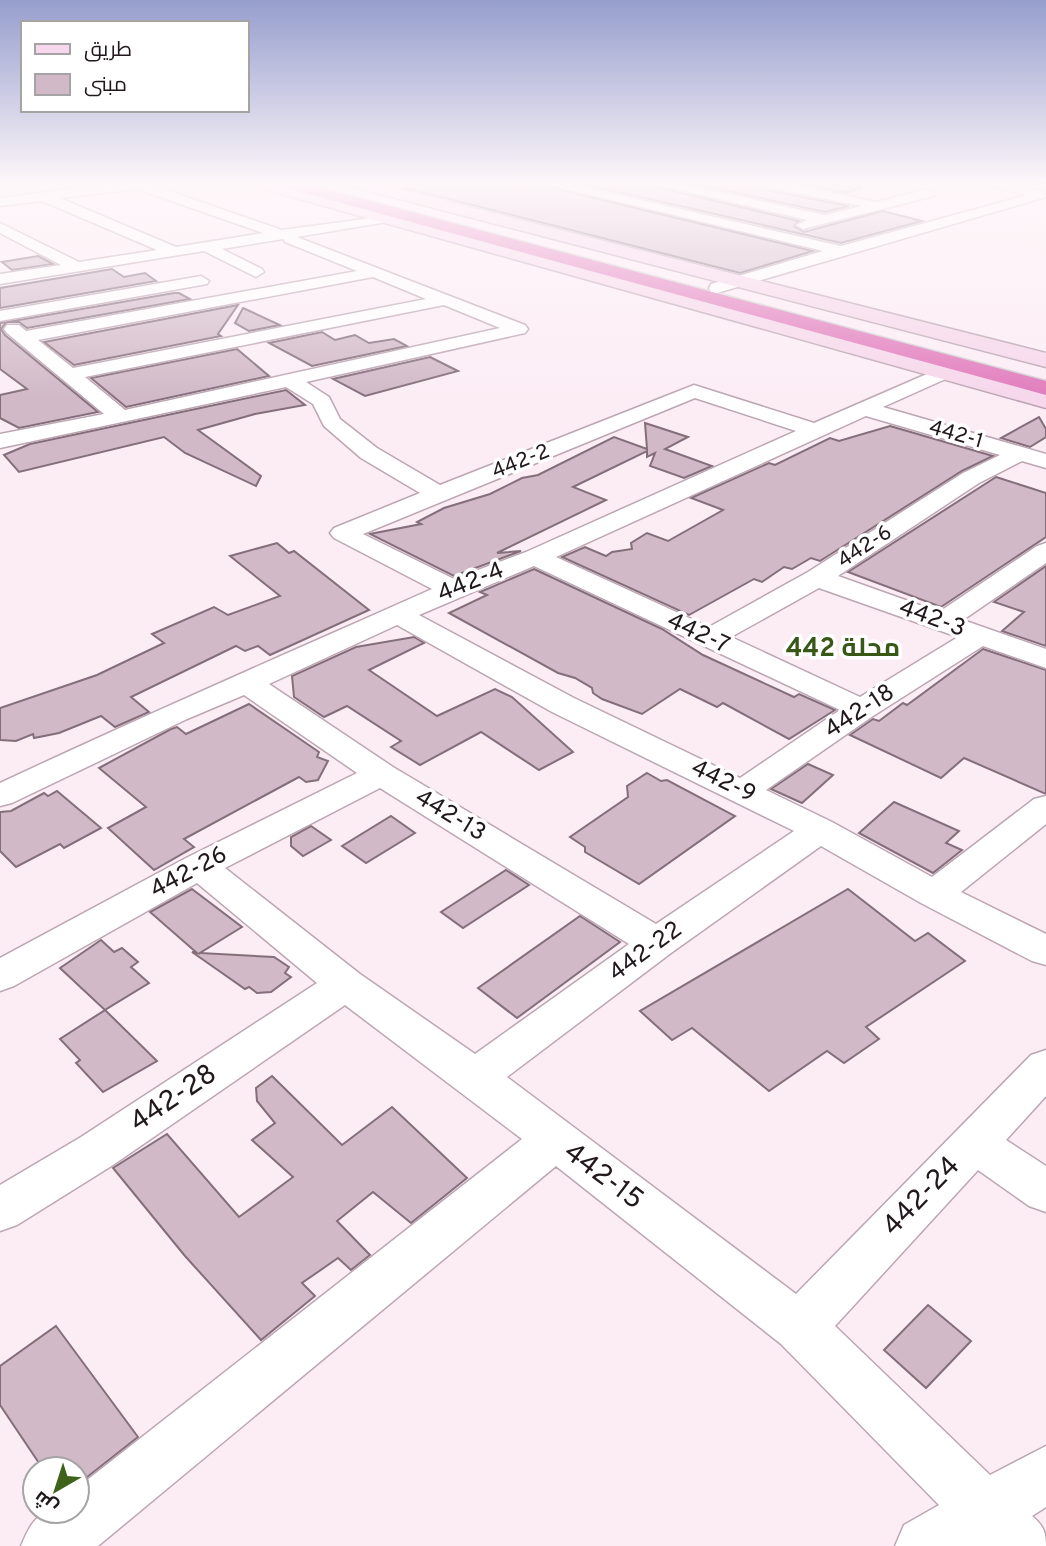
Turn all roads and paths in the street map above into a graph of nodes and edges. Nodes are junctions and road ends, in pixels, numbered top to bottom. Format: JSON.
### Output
{"nodes":[{"id":1,"x":52,"y":254,"type":"edge"},
{"id":2,"x":161,"y":254,"type":"edge"},
{"id":3,"x":223,"y":254,"type":"edge"},
{"id":4,"x":331,"y":254,"type":"edge"},
{"id":5,"x":523,"y":254,"type":"edge"},
{"id":6,"x":600,"y":254,"type":"edge"},
{"id":7,"x":613,"y":254,"type":"edge"},
{"id":8,"x":832,"y":254,"type":"edge"},
{"id":9,"x":339,"y":257,"type":"junction"},
{"id":10,"x":303,"y":264,"type":"dead end"},
{"id":11,"x":75,"y":266,"type":"junction"},
{"id":12,"x":377,"y":272,"type":"junction"},
{"id":13,"x":0,"y":279,"type":"edge"},
{"id":14,"x":634,"y":284,"type":"junction"},
{"id":15,"x":725,"y":285,"type":"junction"},
{"id":16,"x":445,"y":300,"type":"junction"},
{"id":17,"x":0,"y":317,"type":"edge"},
{"id":18,"x":23,"y":338,"type":"junction"},
{"id":19,"x":1046,"y":360,"type":"edge"},
{"id":20,"x":1046,"y":371,"type":"edge"},
{"id":21,"x":943,"y":373,"type":"junction"},
{"id":22,"x":67,"y":374,"type":"junction"},
{"id":23,"x":289,"y":380,"type":"junction"},
{"id":24,"x":1046,"y":388,"type":"edge"},
{"id":25,"x":1046,"y":401,"type":"edge"},
{"id":26,"x":866,"y":409,"type":"junction"},
{"id":27,"x":121,"y":417,"type":"junction"},
{"id":28,"x":816,"y":431,"type":"junction"},
{"id":29,"x":0,"y":441,"type":"edge"},
{"id":30,"x":1020,"y":453,"type":"junction"},
{"id":31,"x":1046,"y":461,"type":"edge"},
{"id":32,"x":440,"y":495,"type":"junction"},
{"id":33,"x":1046,"y":551,"type":"edge"},
{"id":34,"x":535,"y":557,"type":"junction"},
{"id":35,"x":817,"y":578,"type":"junction"},
{"id":36,"x":453,"y":589,"type":"junction"},
{"id":37,"x":398,"y":615,"type":"junction"},
{"id":38,"x":942,"y":622,"type":"junction"},
{"id":39,"x":980,"y":636,"type":"junction"},
{"id":40,"x":708,"y":639,"type":"junction"},
{"id":41,"x":1046,"y":659,"type":"edge"},
{"id":42,"x":247,"y":683,"type":"junction"},
{"id":43,"x":862,"y":709,"type":"junction"},
{"id":44,"x":381,"y":774,"type":"junction"},
{"id":45,"x":743,"y":791,"type":"junction"},
{"id":46,"x":0,"y":796,"type":"edge"},
{"id":47,"x":1046,"y":807,"type":"edge"},
{"id":48,"x":820,"y":830,"type":"junction"},
{"id":49,"x":199,"y":866,"type":"junction"},
{"id":50,"x":934,"y":894,"type":"junction"},
{"id":51,"x":657,"y":943,"type":"junction"},
{"id":52,"x":1046,"y":951,"type":"edge"},
{"id":53,"x":0,"y":976,"type":"edge"},
{"id":54,"x":346,"y":984,"type":"junction"},
{"id":55,"x":1046,"y":1067,"type":"edge"},
{"id":56,"x":475,"y":1077,"type":"junction"},
{"id":57,"x":554,"y":1140,"type":"junction"},
{"id":58,"x":974,"y":1143,"type":"junction"},
{"id":59,"x":1046,"y":1191,"type":"edge"},
{"id":60,"x":0,"y":1210,"type":"edge"},
{"id":61,"x":799,"y":1327,"type":"junction"},
{"id":62,"x":1046,"y":1475,"type":"edge"},
{"id":63,"x":1004,"y":1528,"type":"edge"},
{"id":64,"x":51,"y":1546,"type":"edge"},
{"id":65,"x":925,"y":1546,"type":"edge"}],
"edges":[{"from":1,"to":11,"type":"street"},
{"from":2,"to":11,"type":"street"},
{"from":3,"to":17,"type":"street"},
{"from":4,"to":9,"type":"street"},
{"from":5,"to":14,"type":"main road"},
{"from":6,"to":15,"type":"highway"},
{"from":7,"to":15,"type":"main road"},
{"from":8,"to":15,"type":"street"},
{"from":9,"to":10,"type":"street"},
{"from":9,"to":12,"type":"street"},
{"from":11,"to":13,"type":"street"},
{"from":12,"to":16,"type":"street"},
{"from":12,"to":18,"type":"street"},
{"from":14,"to":21,"type":"main road"},
{"from":14,"to":24,"type":"highway"},
{"from":15,"to":19,"type":"main road"},
{"from":15,"to":20,"type":"highway"},
{"from":16,"to":22,"type":"street"},
{"from":16,"to":23,"type":"street"},
{"from":17,"to":18,"type":"street"},
{"from":18,"to":22,"type":"street"},
{"from":21,"to":25,"type":"main road"},
{"from":21,"to":26,"type":"street","name":"442-4"},
{"from":22,"to":27,"type":"street"},
{"from":23,"to":27,"type":"street"},
{"from":23,"to":32,"type":"street"},
{"from":26,"to":28,"type":"street","name":"442-4"},
{"from":26,"to":30,"type":"street","name":"442-1"},
{"from":27,"to":29,"type":"street"},
{"from":28,"to":32,"type":"street","name":"442-2"},
{"from":28,"to":34,"type":"street","name":"442-4"},
{"from":30,"to":31,"type":"street","name":"442-1"},
{"from":30,"to":35,"type":"street","name":"442-6"},
{"from":32,"to":36,"type":"street","name":"442-2"},
{"from":33,"to":38,"type":"street"},
{"from":34,"to":36,"type":"street","name":"442-4"},
{"from":34,"to":40,"type":"street","name":"442-7"},
{"from":35,"to":38,"type":"street","name":"442-3"},
{"from":35,"to":40,"type":"street","name":"442-6"},
{"from":36,"to":37,"type":"street","name":"442-4"},
{"from":37,"to":42,"type":"street","name":"442-4"},
{"from":37,"to":45,"type":"street","name":"442-9"},
{"from":38,"to":39,"type":"street","name":"442-3"},
{"from":39,"to":41,"type":"street","name":"442-3"},
{"from":39,"to":43,"type":"street","name":"442-18"},
{"from":40,"to":43,"type":"street","name":"442-7"},
{"from":42,"to":44,"type":"street","name":"442-13"},
{"from":42,"to":46,"type":"street","name":"442-4"},
{"from":43,"to":45,"type":"street","name":"442-18"},
{"from":44,"to":49,"type":"street","name":"442-26"},
{"from":44,"to":51,"type":"street","name":"442-13"},
{"from":45,"to":48,"type":"street","name":"442-9"},
{"from":47,"to":50,"type":"street"},
{"from":48,"to":50,"type":"street","name":"442-9"},
{"from":48,"to":51,"type":"street","name":"442-22"},
{"from":49,"to":53,"type":"street","name":"442-26"},
{"from":49,"to":54,"type":"street","name":"442-15"},
{"from":50,"to":52,"type":"street","name":"442-9"},
{"from":51,"to":56,"type":"street","name":"442-22"},
{"from":54,"to":56,"type":"street","name":"442-15"},
{"from":54,"to":60,"type":"street","name":"442-28"},
{"from":55,"to":58,"type":"street","name":"442-24"},
{"from":56,"to":57,"type":"street","name":"442-15"},
{"from":57,"to":61,"type":"street","name":"442-15"},
{"from":57,"to":64,"type":"street"},
{"from":58,"to":59,"type":"street"},
{"from":58,"to":61,"type":"street","name":"442-24"},
{"from":61,"to":63,"type":"street","name":"442-15"},
{"from":62,"to":63,"type":"street"},
{"from":63,"to":65,"type":"street"}]}
